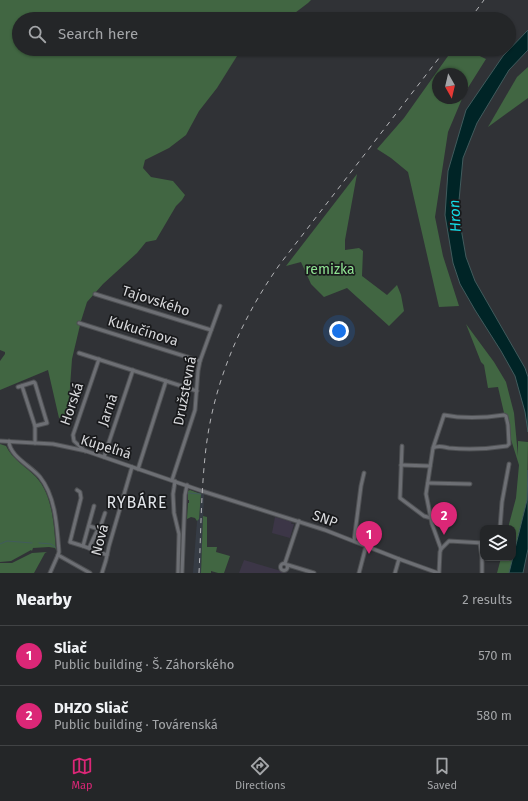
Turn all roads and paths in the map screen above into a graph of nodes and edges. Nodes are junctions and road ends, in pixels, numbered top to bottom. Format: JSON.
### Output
{"nodes":[{"id":1,"x":95,"y":294,"type":"dead end"},
{"id":2,"x":220,"y":306,"type":"dead end"},
{"id":3,"x":79,"y":323,"type":"dead end"},
{"id":4,"x":211,"y":330,"type":"junction"},
{"id":5,"x":79,"y":353,"type":"dead end"},
{"id":6,"x":99,"y":359,"type":"junction"},
{"id":7,"x":200,"y":361,"type":"junction"},
{"id":8,"x":133,"y":370,"type":"junction"},
{"id":9,"x":166,"y":381,"type":"junction"},
{"id":10,"x":197,"y":391,"type":"junction"},
{"id":11,"x":35,"y":426,"type":"junction"},
{"id":12,"x":0,"y":441,"type":"edge"},
{"id":13,"x":9,"y":441,"type":"junction"},
{"id":14,"x":35,"y":443,"type":"junction"},
{"id":15,"x":402,"y":446,"type":"dead end"},
{"id":16,"x":433,"y":448,"type":"junction"},
{"id":17,"x":86,"y":451,"type":"junction"},
{"id":18,"x":104,"y":457,"type":"junction"},
{"id":19,"x":509,"y":464,"type":"dead end"},
{"id":20,"x":401,"y":465,"type":"junction"},
{"id":21,"x":430,"y":466,"type":"junction"},
{"id":22,"x":132,"y":467,"type":"junction"},
{"id":23,"x":138,"y":469,"type":"junction"},
{"id":24,"x":364,"y":473,"type":"dead end"},
{"id":25,"x":174,"y":481,"type":"junction"},
{"id":26,"x":428,"y":483,"type":"junction"},
{"id":27,"x":470,"y":484,"type":"dead end"},
{"id":28,"x":187,"y":485,"type":"junction"},
{"id":29,"x":77,"y":490,"type":"dead end"},
{"id":30,"x":202,"y":491,"type":"joint"},
{"id":31,"x":94,"y":506,"type":"dead end"},
{"id":32,"x":105,"y":513,"type":"dead end"},
{"id":33,"x":431,"y":518,"type":"junction"},
{"id":34,"x":299,"y":521,"type":"junction"},
{"id":35,"x":500,"y":525,"type":"edge"},
{"id":36,"x":89,"y":526,"type":"junction"},
{"id":37,"x":99,"y":528,"type":"junction"},
{"id":38,"x":354,"y":541,"type":"junction"},
{"id":39,"x":480,"y":543,"type":"edge"},
{"id":40,"x":83,"y":546,"type":"junction"},
{"id":41,"x":366,"y":546,"type":"junction"},
{"id":42,"x":89,"y":548,"type":"junction"},
{"id":43,"x":441,"y":549,"type":"junction"},
{"id":44,"x":107,"y":554,"type":"junction"},
{"id":45,"x":58,"y":555,"type":"junction"},
{"id":46,"x":399,"y":559,"type":"junction"},
{"id":47,"x":482,"y":561,"type":"edge"},
{"id":48,"x":287,"y":565,"type":"junction"},
{"id":49,"x":50,"y":573,"type":"edge"},
{"id":50,"x":90,"y":573,"type":"edge"},
{"id":51,"x":102,"y":573,"type":"edge"},
{"id":52,"x":178,"y":573,"type":"edge"},
{"id":53,"x":182,"y":573,"type":"edge"},
{"id":54,"x":314,"y":573,"type":"edge"},
{"id":55,"x":359,"y":573,"type":"edge"},
{"id":56,"x":395,"y":573,"type":"edge"},
{"id":57,"x":438,"y":573,"type":"edge"},
{"id":58,"x":482,"y":573,"type":"edge"}],
"edges":[{"from":1,"to":4,"type":"street","name":"Tajovského"},
{"from":2,"to":4,"type":"street","name":"Družstevná"},
{"from":3,"to":7,"type":"street","name":"Kukučínova"},
{"from":4,"to":7,"type":"street","name":"Družstevná"},
{"from":5,"to":6,"type":"street"},
{"from":6,"to":8,"type":"street"},
{"from":6,"to":17,"type":"street","name":"Horská"},
{"from":7,"to":10,"type":"street","name":"Družstevná"},
{"from":8,"to":9,"type":"street"},
{"from":8,"to":18,"type":"street","name":"Jarná"},
{"from":9,"to":10,"type":"street"},
{"from":9,"to":23,"type":"street"},
{"from":10,"to":25,"type":"street","name":"Družstevná"},
{"from":11,"to":11,"type":"street"},
{"from":11,"to":14,"type":"street"},
{"from":12,"to":13,"type":"street","name":"Kúpeľná"},
{"from":13,"to":14,"type":"street","name":"Kúpeľná"},
{"from":13,"to":45,"type":"street"},
{"from":14,"to":17,"type":"street","name":"Kúpeľná"},
{"from":15,"to":20,"type":"street"},
{"from":16,"to":16,"type":"street"},
{"from":16,"to":21,"type":"street"},
{"from":17,"to":18,"type":"street","name":"Kúpeľná"},
{"from":18,"to":22,"type":"street","name":"Kúpeľná"},
{"from":19,"to":35,"type":"street"},
{"from":20,"to":21,"type":"street"},
{"from":20,"to":33,"type":"street"},
{"from":21,"to":26,"type":"street"},
{"from":22,"to":23,"type":"street","name":"Kúpeľná"},
{"from":22,"to":44,"type":"street","name":"Nová"},
{"from":23,"to":25,"type":"street","name":"Kúpeľná"},
{"from":24,"to":38,"type":"street"},
{"from":25,"to":28,"type":"street","name":"Kúpeľná"},
{"from":25,"to":52,"type":"street","name":"Družstevná"},
{"from":26,"to":27,"type":"street"},
{"from":26,"to":33,"type":"street"},
{"from":28,"to":30,"type":"street","name":"Kúpeľná"},
{"from":28,"to":53,"type":"street"},
{"from":29,"to":40,"type":"street"},
{"from":30,"to":34,"type":"street","name":"SNP"},
{"from":31,"to":36,"type":"street"},
{"from":32,"to":37,"type":"street"},
{"from":33,"to":43,"type":"street"},
{"from":34,"to":38,"type":"street","name":"SNP"},
{"from":34,"to":48,"type":"street"},
{"from":36,"to":37,"type":"street"},
{"from":36,"to":40,"type":"street"},
{"from":37,"to":42,"type":"street"},
{"from":38,"to":41,"type":"street","name":"SNP"},
{"from":39,"to":43,"type":"street"},
{"from":40,"to":42,"type":"street"},
{"from":41,"to":46,"type":"street","name":"SNP"},
{"from":41,"to":55,"type":"street"},
{"from":42,"to":44,"type":"street"},
{"from":43,"to":57,"type":"street"},
{"from":44,"to":51,"type":"street","name":"Nová"},
{"from":45,"to":49,"type":"street"},
{"from":45,"to":50,"type":"street"},
{"from":46,"to":56,"type":"street"},
{"from":46,"to":57,"type":"street","name":"SNP"},
{"from":47,"to":58,"type":"street"},
{"from":48,"to":48,"type":"street"},
{"from":48,"to":54,"type":"street"}]}
